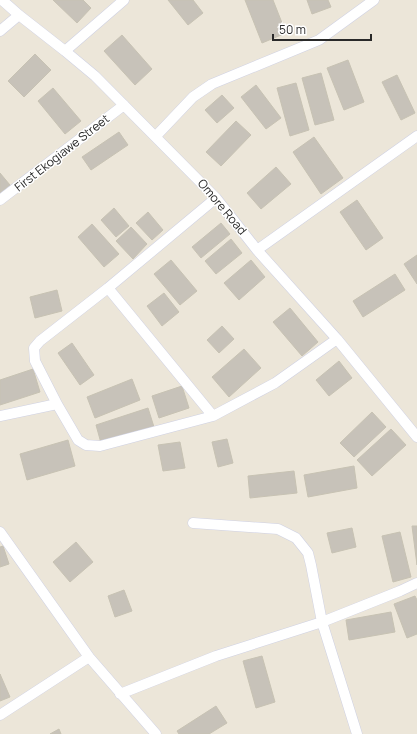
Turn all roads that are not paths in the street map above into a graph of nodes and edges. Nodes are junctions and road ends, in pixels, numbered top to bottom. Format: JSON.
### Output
{"nodes":[{"id":1,"x":2,"y":0,"type":"edge"},
{"id":2,"x":124,"y":0,"type":"edge"},
{"id":3,"x":374,"y":0,"type":"edge"},
{"id":4,"x":18,"y":15,"type":"junction"},
{"id":5,"x":0,"y":31,"type":"edge"},
{"id":6,"x":65,"y":51,"type":"junction"},
{"id":7,"x":124,"y":105,"type":"junction"},
{"id":8,"x":156,"y":136,"type":"junction"},
{"id":9,"x":417,"y":136,"type":"edge"},
{"id":10,"x":216,"y":198,"type":"junction"},
{"id":11,"x":0,"y":200,"type":"edge"},
{"id":12,"x":257,"y":250,"type":"junction"},
{"id":13,"x":108,"y":288,"type":"junction"},
{"id":14,"x":337,"y":339,"type":"junction"},
{"id":15,"x":57,"y":404,"type":"junction"},
{"id":16,"x":0,"y":416,"type":"edge"},
{"id":17,"x":212,"y":416,"type":"junction"},
{"id":18,"x":417,"y":437,"type":"edge"},
{"id":19,"x":193,"y":523,"type":"dead end"},
{"id":20,"x":0,"y":532,"type":"edge"},
{"id":21,"x":417,"y":583,"type":"edge"},
{"id":22,"x":322,"y":622,"type":"junction"},
{"id":23,"x":89,"y":657,"type":"junction"},
{"id":24,"x":120,"y":694,"type":"junction"},
{"id":25,"x":0,"y":715,"type":"edge"},
{"id":26,"x":156,"y":734,"type":"edge"},
{"id":27,"x":357,"y":734,"type":"edge"}],
"edges":[{"from":1,"to":4,"type":"street","name":"Omore Road"},
{"from":2,"to":6,"type":"street"},
{"from":3,"to":8,"type":"street"},
{"from":4,"to":5,"type":"street"},
{"from":4,"to":6,"type":"street","name":"Omore Road"},
{"from":6,"to":7,"type":"street","name":"Omore Road"},
{"from":7,"to":8,"type":"street","name":"Omore Road"},
{"from":7,"to":11,"type":"street","name":"First Ekogiawe Street"},
{"from":8,"to":10,"type":"street","name":"Omore Road"},
{"from":9,"to":12,"type":"street"},
{"from":10,"to":12,"type":"street","name":"Omore Road"},
{"from":10,"to":13,"type":"street"},
{"from":12,"to":14,"type":"street","name":"Omore Road"},
{"from":13,"to":15,"type":"street"},
{"from":13,"to":17,"type":"street"},
{"from":14,"to":17,"type":"street"},
{"from":14,"to":18,"type":"street","name":"Omore Road"},
{"from":15,"to":16,"type":"street"},
{"from":15,"to":17,"type":"street"},
{"from":19,"to":22,"type":"street"},
{"from":20,"to":23,"type":"street"},
{"from":21,"to":22,"type":"street"},
{"from":22,"to":24,"type":"street"},
{"from":22,"to":27,"type":"street"},
{"from":23,"to":24,"type":"street"},
{"from":23,"to":25,"type":"street"},
{"from":24,"to":26,"type":"street"}]}
